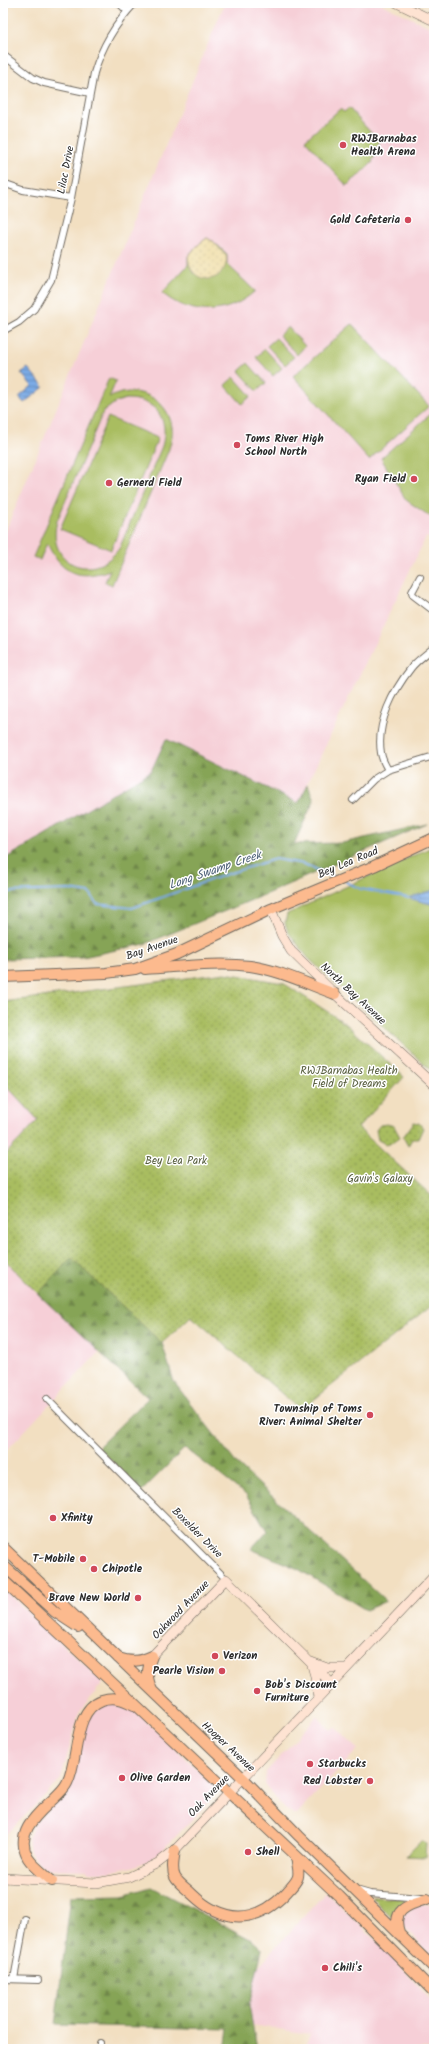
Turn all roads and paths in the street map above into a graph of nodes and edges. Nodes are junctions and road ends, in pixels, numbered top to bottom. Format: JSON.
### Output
{"nodes":[{"id":1,"x":119,"y":3,"type":"edge"},
{"id":2,"x":135,"y":3,"type":"edge"},
{"id":3,"x":397,"y":3,"type":"edge"},
{"id":4,"x":127,"y":11,"type":"junction"},
{"id":5,"x":434,"y":21,"type":"edge"},
{"id":6,"x":3,"y":55,"type":"edge"},
{"id":7,"x":90,"y":93,"type":"junction"},
{"id":8,"x":3,"y":183,"type":"edge"},
{"id":9,"x":71,"y":198,"type":"junction"},
{"id":10,"x":3,"y":332,"type":"edge"},
{"id":11,"x":420,"y":577,"type":"dead end"},
{"id":12,"x":434,"y":612,"type":"edge"},
{"id":13,"x":434,"y":647,"type":"edge"},
{"id":14,"x":434,"y":756,"type":"edge"},
{"id":15,"x":388,"y":770,"type":"junction"},
{"id":16,"x":353,"y":800,"type":"dead end"},
{"id":17,"x":434,"y":838,"type":"edge"},
{"id":18,"x":272,"y":909,"type":"junction"},
{"id":19,"x":135,"y":969,"type":"junction"},
{"id":20,"x":5,"y":979,"type":"edge"},
{"id":21,"x":335,"y":994,"type":"junction"},
{"id":22,"x":434,"y":1085,"type":"edge"},
{"id":23,"x":47,"y":1399,"type":"dead end"},
{"id":24,"x":3,"y":1547,"type":"edge"},
{"id":25,"x":3,"y":1565,"type":"edge"},
{"id":26,"x":434,"y":1576,"type":"edge"},
{"id":27,"x":226,"y":1579,"type":"junction"},
{"id":28,"x":3,"y":1580,"type":"edge"},
{"id":29,"x":97,"y":1639,"type":"junction"},
{"id":30,"x":152,"y":1656,"type":"junction"},
{"id":31,"x":116,"y":1658,"type":"junction"},
{"id":32,"x":311,"y":1662,"type":"junction"},
{"id":33,"x":346,"y":1668,"type":"junction"},
{"id":34,"x":331,"y":1683,"type":"junction"},
{"id":35,"x":153,"y":1692,"type":"junction"},
{"id":36,"x":318,"y":1698,"type":"junction"},
{"id":37,"x":142,"y":1709,"type":"junction"},
{"id":38,"x":243,"y":1778,"type":"junction"},
{"id":39,"x":229,"y":1793,"type":"junction"},
{"id":40,"x":175,"y":1850,"type":"junction"},
{"id":41,"x":295,"y":1856,"type":"junction"},
{"id":42,"x":3,"y":1879,"type":"edge"},
{"id":43,"x":52,"y":1881,"type":"junction"},
{"id":44,"x":354,"y":1890,"type":"junction"},
{"id":45,"x":431,"y":1899,"type":"edge"},
{"id":46,"x":25,"y":1919,"type":"dead end"},
{"id":47,"x":400,"y":1935,"type":"junction"},
{"id":48,"x":434,"y":1968,"type":"edge"},
{"id":49,"x":3,"y":1979,"type":"edge"},
{"id":50,"x":14,"y":1979,"type":"junction"},
{"id":51,"x":38,"y":1980,"type":"dead end"},
{"id":52,"x":434,"y":1992,"type":"edge"}],
"edges":[{"from":1,"to":4,"type":"street"},
{"from":2,"to":4,"type":"street","name":"Lilac Drive"},
{"from":3,"to":5,"type":"street"},
{"from":4,"to":7,"type":"street","name":"Lilac Drive"},
{"from":6,"to":7,"type":"street"},
{"from":7,"to":9,"type":"street","name":"Lilac Drive"},
{"from":8,"to":9,"type":"street"},
{"from":9,"to":10,"type":"street","name":"Lilac Drive"},
{"from":11,"to":12,"type":"street"},
{"from":13,"to":15,"type":"street"},
{"from":14,"to":15,"type":"street"},
{"from":15,"to":16,"type":"street"},
{"from":17,"to":18,"type":"main road","name":"Bey Lea Road"},
{"from":18,"to":19,"type":"main road","name":"Bay Avenue"},
{"from":18,"to":21,"type":"street","name":"North Bay Avenue"},
{"from":19,"to":20,"type":"main road","name":"Bay Avenue"},
{"from":19,"to":21,"type":"main road"},
{"from":21,"to":22,"type":"street","name":"North Bay Avenue"},
{"from":23,"to":27,"type":"street","name":"Boxelder Drive"},
{"from":24,"to":29,"type":"main road","name":"Hooper Avenue"},
{"from":25,"to":29,"type":"main road"},
{"from":26,"to":33,"type":"street","name":"Oak Avenue"},
{"from":27,"to":30,"type":"street","name":"Oakwood Avenue"},
{"from":27,"to":32,"type":"street","name":"Boxelder Drive"},
{"from":28,"to":37,"type":"main road"},
{"from":29,"to":31,"type":"main road","name":"Hooper Avenue"},
{"from":30,"to":31,"type":"main road"},
{"from":30,"to":35,"type":"main road"},
{"from":31,"to":35,"type":"main road","name":"Hooper Avenue"},
{"from":32,"to":33,"type":"street"},
{"from":32,"to":34,"type":"street","name":"Boxelder Drive"},
{"from":32,"to":36,"type":"street"},
{"from":33,"to":34,"type":"street","name":"Oak Avenue"},
{"from":34,"to":36,"type":"street","name":"Oak Avenue"},
{"from":35,"to":38,"type":"main road","name":"Hooper Avenue"},
{"from":36,"to":38,"type":"street","name":"Oak Avenue"},
{"from":37,"to":39,"type":"main road"},
{"from":37,"to":43,"type":"main road"},
{"from":38,"to":39,"type":"street","name":"Oak Avenue"},
{"from":38,"to":44,"type":"main road","name":"Hooper Avenue"},
{"from":39,"to":40,"type":"street","name":"Oak Avenue"},
{"from":39,"to":41,"type":"main road"},
{"from":40,"to":41,"type":"main road"},
{"from":40,"to":43,"type":"street","name":"Oak Avenue"},
{"from":41,"to":52,"type":"main road"},
{"from":42,"to":43,"type":"street","name":"Oak Avenue"},
{"from":44,"to":45,"type":"street"},
{"from":44,"to":47,"type":"main road","name":"Hooper Avenue"},
{"from":45,"to":47,"type":"main road"},
{"from":46,"to":50,"type":"street"},
{"from":47,"to":48,"type":"main road","name":"Hooper Avenue"},
{"from":49,"to":50,"type":"street"},
{"from":50,"to":51,"type":"street"}]}
